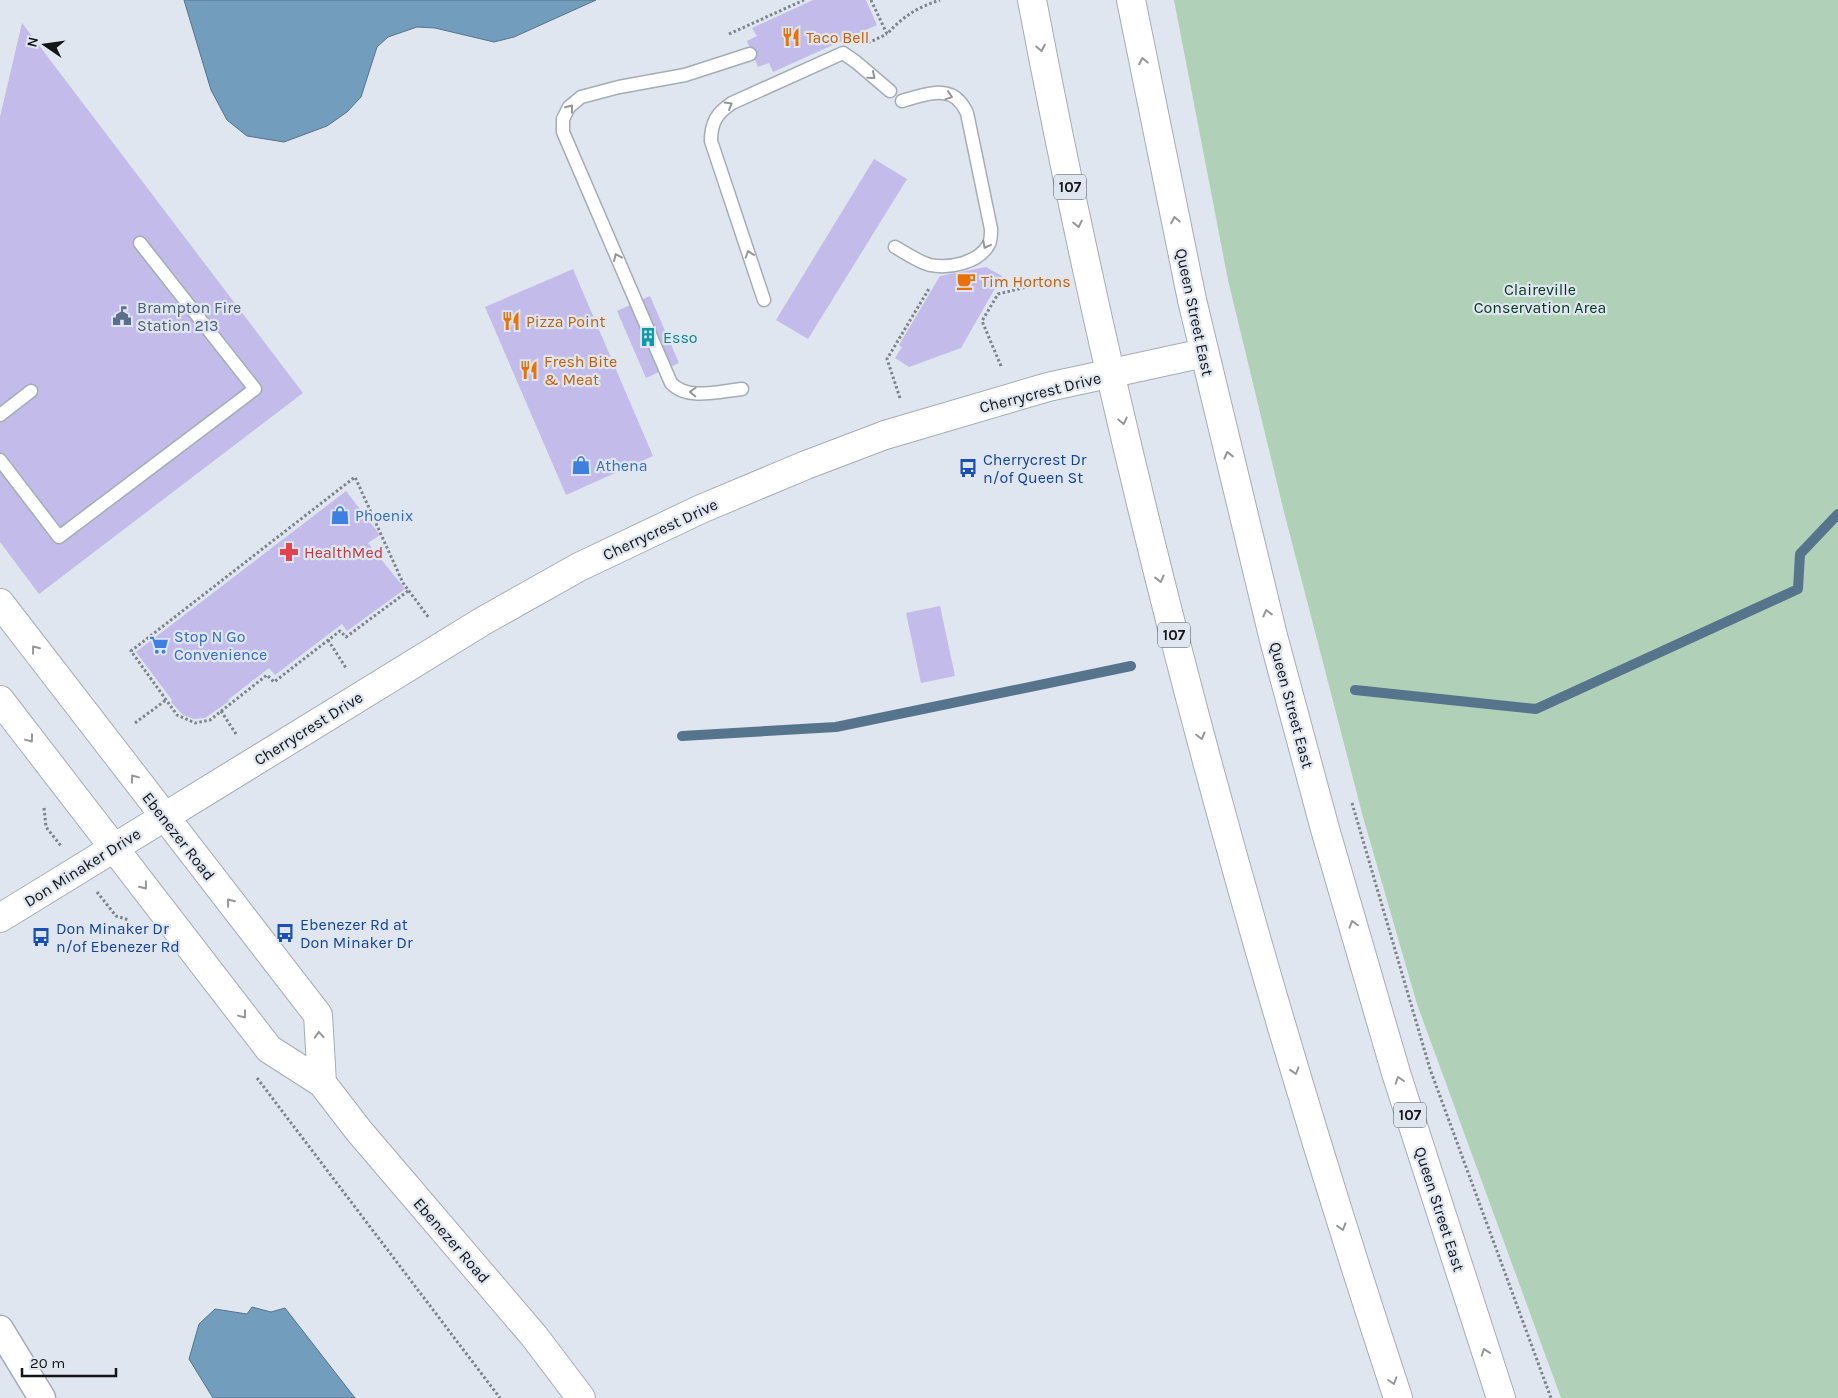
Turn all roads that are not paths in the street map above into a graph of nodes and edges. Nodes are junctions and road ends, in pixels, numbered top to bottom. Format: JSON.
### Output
{"nodes":[{"id":1,"x":1032,"y":0,"type":"edge"},
{"id":2,"x":1131,"y":0,"type":"edge"},
{"id":3,"x":750,"y":54,"type":"dead end"},
{"id":4,"x":890,"y":91,"type":"dead end"},
{"id":5,"x":902,"y":100,"type":"dead end"},
{"id":6,"x":140,"y":243,"type":"dead end"},
{"id":7,"x":895,"y":247,"type":"dead end"},
{"id":8,"x":764,"y":300,"type":"dead end"},
{"id":9,"x":1204,"y":353,"type":"junction"},
{"id":10,"x":1112,"y":373,"type":"junction"},
{"id":11,"x":742,"y":389,"type":"dead end"},
{"id":12,"x":31,"y":391,"type":"dead end"},
{"id":13,"x":0,"y":415,"type":"edge"},
{"id":14,"x":0,"y":460,"type":"edge"},
{"id":15,"x":0,"y":603,"type":"edge"},
{"id":16,"x":0,"y":700,"type":"edge"},
{"id":17,"x":164,"y":817,"type":"junction"},
{"id":18,"x":114,"y":848,"type":"junction"},
{"id":19,"x":0,"y":918,"type":"edge"},
{"id":20,"x":322,"y":1083,"type":"junction"},
{"id":21,"x":0,"y":1330,"type":"edge"},
{"id":22,"x":42,"y":1398,"type":"edge"},
{"id":23,"x":581,"y":1398,"type":"edge"},
{"id":24,"x":1398,"y":1398,"type":"edge"},
{"id":25,"x":1501,"y":1398,"type":"edge"}],
"edges":[{"from":1,"to":10,"type":"main road","number":"107","one_way":true},
{"from":9,"to":2,"type":"main road","name":"Queen Street East","number":"107","one_way":true},
{"from":11,"to":3,"type":"lane","one_way":true},
{"from":8,"to":4,"type":"lane","one_way":true},
{"from":5,"to":7,"type":"lane","one_way":true},
{"from":6,"to":14,"type":"lane"},
{"from":9,"to":10,"type":"main road","name":"Cherrycrest Drive"},
{"from":25,"to":9,"type":"main road","name":"Queen Street East","number":"107","one_way":true},
{"from":10,"to":17,"type":"main road","name":"Cherrycrest Drive"},
{"from":10,"to":24,"type":"main road","number":"107","one_way":true},
{"from":12,"to":13,"type":"lane"},
{"from":17,"to":15,"type":"main road","name":"Ebenezer Road","one_way":true},
{"from":16,"to":18,"type":"main road","name":"Ebenezer Road","one_way":true},
{"from":17,"to":18,"type":"main road","name":"Don Minaker Drive"},
{"from":20,"to":17,"type":"main road","name":"Ebenezer Road","one_way":true},
{"from":18,"to":19,"type":"main road","name":"Don Minaker Drive"},
{"from":18,"to":20,"type":"main road","name":"Ebenezer Road","one_way":true},
{"from":20,"to":23,"type":"main road","name":"Ebenezer Road"},
{"from":21,"to":22,"type":"street"}]}
